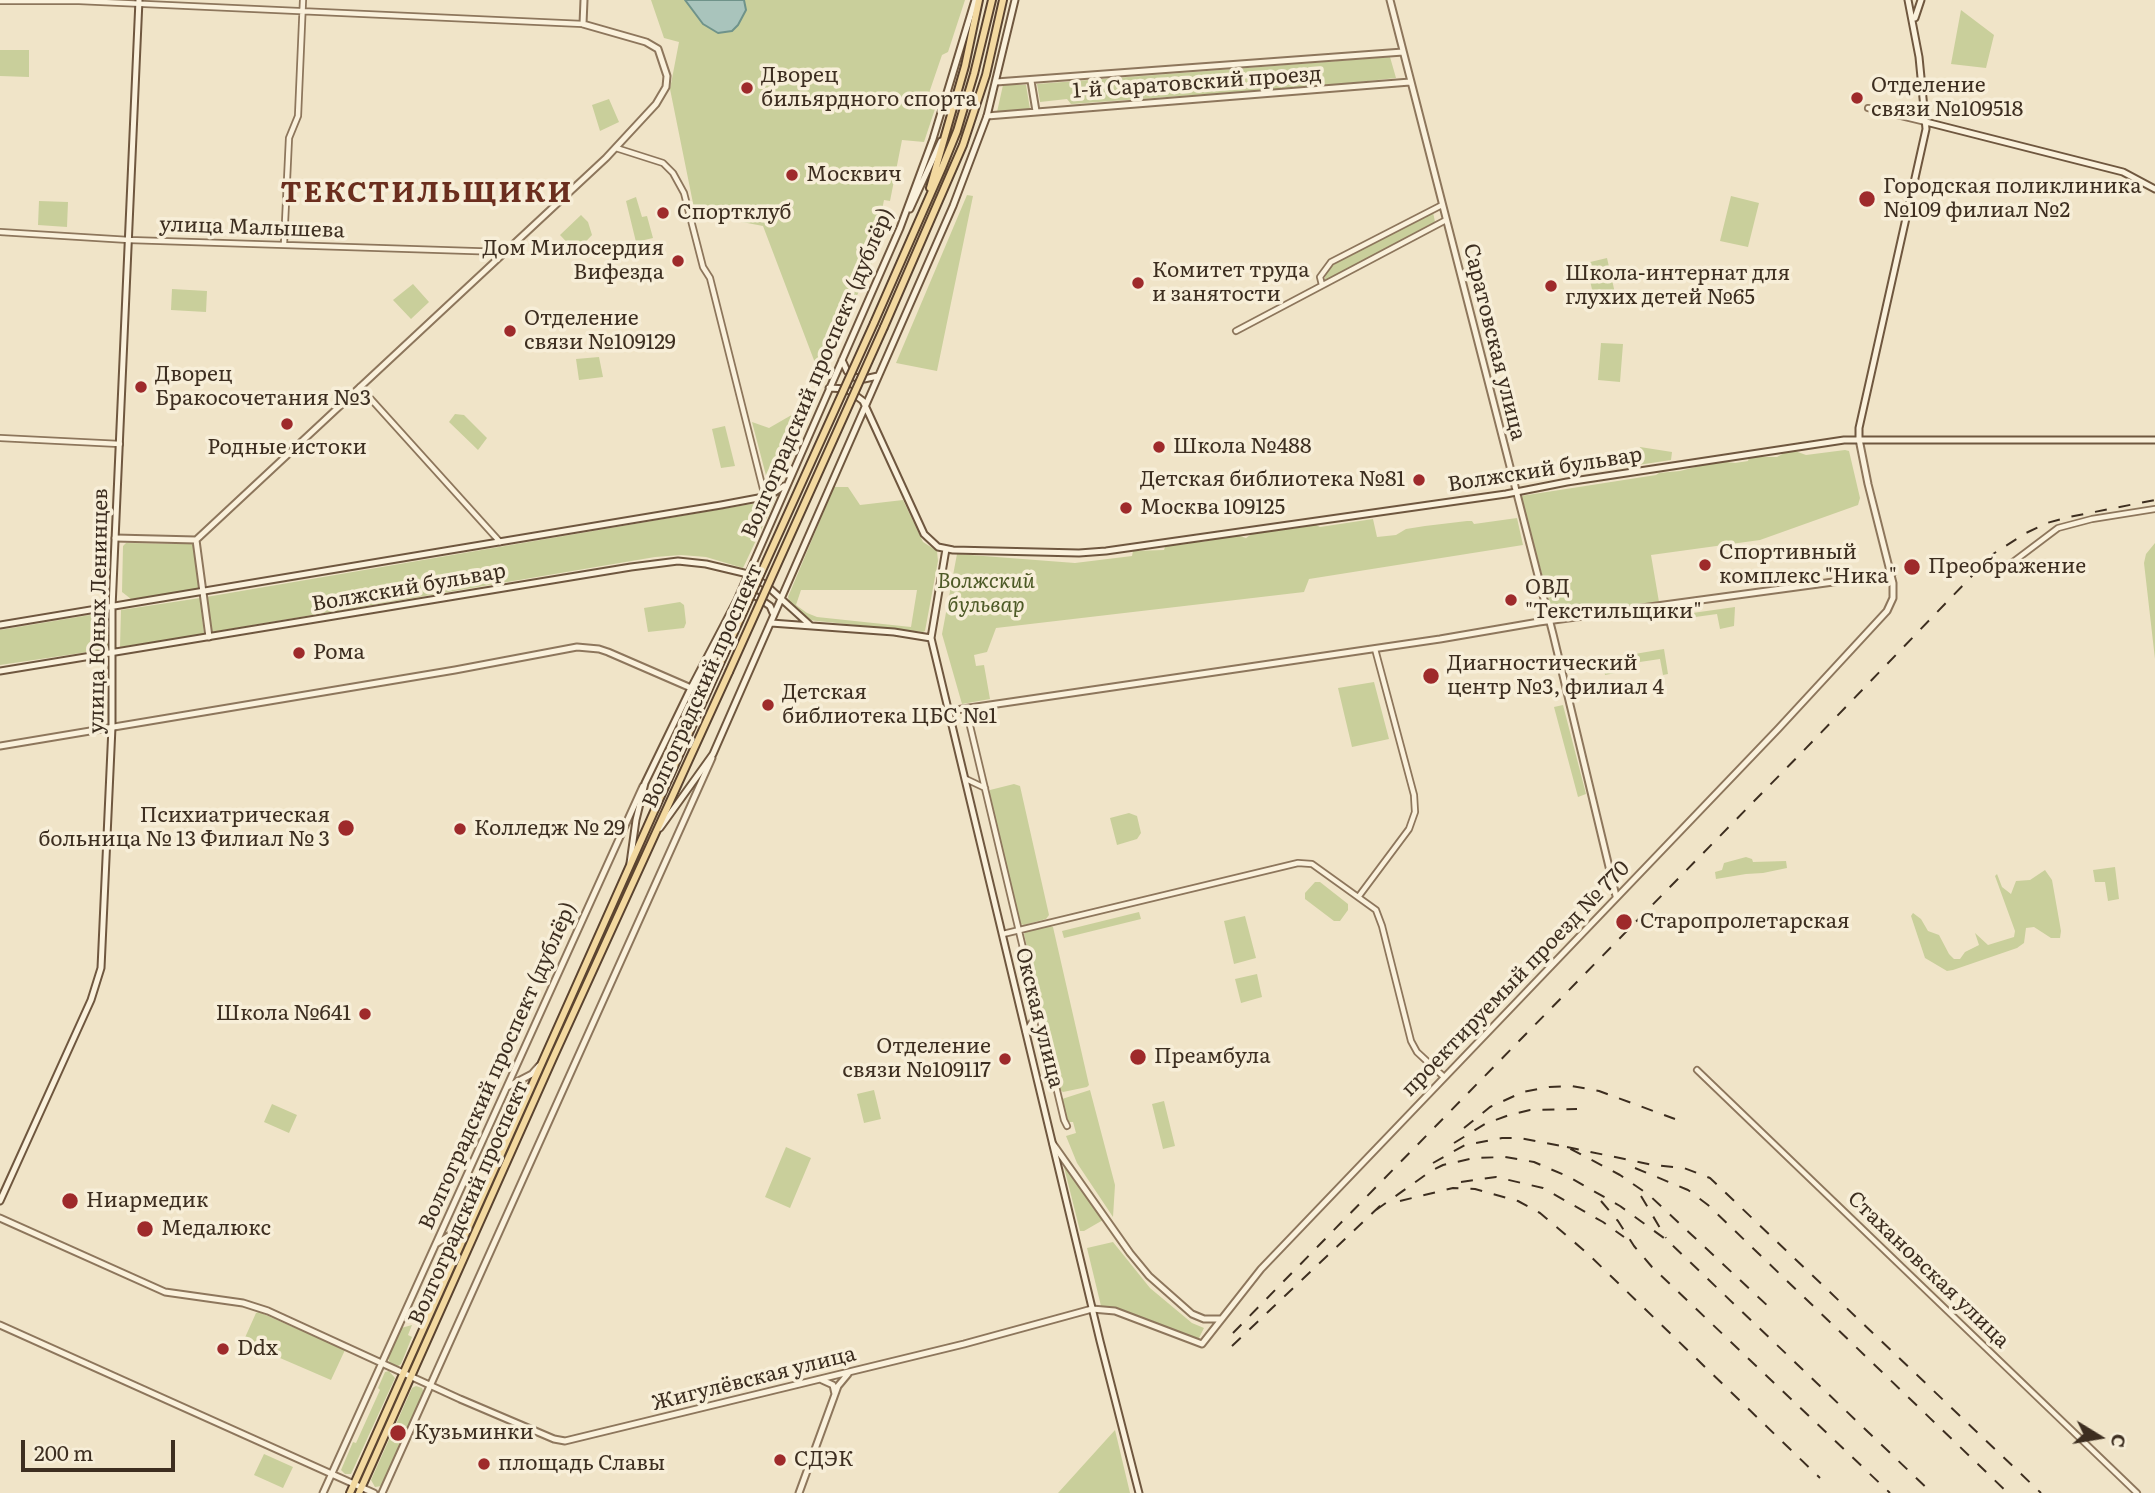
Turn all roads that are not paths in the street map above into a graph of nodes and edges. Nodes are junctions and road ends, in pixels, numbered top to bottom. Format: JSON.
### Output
{"nodes":[{"id":1,"x":303,"y":0,"type":"edge"},
{"id":2,"x":584,"y":0,"type":"edge"},
{"id":3,"x":992,"y":0,"type":"edge"},
{"id":4,"x":1003,"y":0,"type":"edge"},
{"id":5,"x":1390,"y":0,"type":"edge"},
{"id":6,"x":1908,"y":0,"type":"edge"},
{"id":7,"x":1921,"y":0,"type":"edge"},
{"id":8,"x":0,"y":1,"type":"edge"},
{"id":9,"x":976,"y":1,"type":"edge"},
{"id":10,"x":1015,"y":1,"type":"edge"},
{"id":11,"x":139,"y":2,"type":"edge"},
{"id":12,"x":302,"y":10,"type":"junction"},
{"id":13,"x":583,"y":24,"type":"junction"},
{"id":14,"x":1914,"y":24,"type":"junction"},
{"id":15,"x":1403,"y":52,"type":"junction"},
{"id":16,"x":1031,"y":81,"type":"junction"},
{"id":17,"x":996,"y":82,"type":"junction"},
{"id":18,"x":1410,"y":82,"type":"junction"},
{"id":19,"x":1868,"y":108,"type":"dead end"},
{"id":20,"x":1036,"y":111,"type":"junction"},
{"id":21,"x":987,"y":116,"type":"junction"},
{"id":22,"x":1926,"y":122,"type":"junction"},
{"id":23,"x":947,"y":125,"type":"junction"},
{"id":24,"x":616,"y":148,"type":"junction"},
{"id":25,"x":2155,"y":189,"type":"edge"},
{"id":26,"x":1443,"y":205,"type":"junction"},
{"id":27,"x":925,"y":209,"type":"junction"},
{"id":28,"x":1446,"y":220,"type":"junction"},
{"id":29,"x":900,"y":228,"type":"junction"},
{"id":30,"x":0,"y":232,"type":"edge"},
{"id":31,"x":129,"y":240,"type":"junction"},
{"id":32,"x":285,"y":244,"type":"junction"},
{"id":33,"x":503,"y":252,"type":"junction"},
{"id":34,"x":1322,"y":285,"type":"junction"},
{"id":35,"x":1236,"y":331,"type":"dead end"},
{"id":36,"x":842,"y":359,"type":"junction"},
{"id":37,"x":878,"y":376,"type":"junction"},
{"id":38,"x":359,"y":386,"type":"junction"},
{"id":39,"x":829,"y":388,"type":"junction"},
{"id":40,"x":866,"y":404,"type":"junction"},
{"id":41,"x":0,"y":438,"type":"edge"},
{"id":42,"x":1859,"y":439,"type":"junction"},
{"id":43,"x":2155,"y":440,"type":"edge"},
{"id":44,"x":120,"y":444,"type":"junction"},
{"id":45,"x":790,"y":478,"type":"junction"},
{"id":46,"x":1516,"y":492,"type":"junction"},
{"id":47,"x":765,"y":497,"type":"junction"},
{"id":48,"x":2155,"y":509,"type":"edge"},
{"id":49,"x":115,"y":538,"type":"junction"},
{"id":50,"x":197,"y":540,"type":"junction"},
{"id":51,"x":500,"y":542,"type":"junction"},
{"id":52,"x":946,"y":549,"type":"junction"},
{"id":53,"x":2009,"y":565,"type":"dead end"},
{"id":54,"x":1892,"y":574,"type":"junction"},
{"id":55,"x":748,"y":575,"type":"junction"},
{"id":56,"x":203,"y":593,"type":"junction"},
{"id":57,"x":738,"y":597,"type":"junction"},
{"id":58,"x":781,"y":600,"type":"junction"},
{"id":59,"x":112,"y":608,"type":"junction"},
{"id":60,"x":772,"y":620,"type":"junction"},
{"id":61,"x":1549,"y":621,"type":"junction"},
{"id":62,"x":0,"y":625,"type":"edge"},
{"id":63,"x":810,"y":625,"type":"junction"},
{"id":64,"x":209,"y":637,"type":"junction"},
{"id":65,"x":931,"y":638,"type":"junction"},
{"id":66,"x":1375,"y":649,"type":"junction"},
{"id":67,"x":113,"y":653,"type":"junction"},
{"id":68,"x":0,"y":671,"type":"edge"},
{"id":69,"x":691,"y":688,"type":"junction"},
{"id":70,"x":966,"y":709,"type":"junction"},
{"id":71,"x":949,"y":711,"type":"junction"},
{"id":72,"x":112,"y":727,"type":"junction"},
{"id":73,"x":0,"y":746,"type":"edge"},
{"id":74,"x":713,"y":754,"type":"junction"},
{"id":75,"x":966,"y":779,"type":"junction"},
{"id":76,"x":645,"y":783,"type":"junction"},
{"id":77,"x":985,"y":788,"type":"junction"},
{"id":78,"x":654,"y":836,"type":"junction"},
{"id":79,"x":630,"y":866,"type":"junction"},
{"id":80,"x":1359,"y":896,"type":"junction"},
{"id":81,"x":1616,"y":896,"type":"junction"},
{"id":82,"x":1018,"y":930,"type":"junction"},
{"id":83,"x":1003,"y":934,"type":"junction"},
{"id":84,"x":1038,"y":1012,"type":"junction"},
{"id":85,"x":1026,"y":1032,"type":"junction"},
{"id":86,"x":539,"y":1066,"type":"junction"},
{"id":87,"x":1697,"y":1070,"type":"dead end"},
{"id":88,"x":1444,"y":1077,"type":"junction"},
{"id":89,"x":505,"y":1090,"type":"junction"},
{"id":90,"x":1067,"y":1126,"type":"dead end"},
{"id":91,"x":1053,"y":1144,"type":"junction"},
{"id":92,"x":0,"y":1201,"type":"edge"},
{"id":93,"x":474,"y":1213,"type":"junction"},
{"id":94,"x":0,"y":1218,"type":"edge"},
{"id":95,"x":432,"y":1248,"type":"junction"},
{"id":96,"x":1092,"y":1310,"type":"junction"},
{"id":97,"x":1220,"y":1320,"type":"junction"},
{"id":98,"x":0,"y":1325,"type":"edge"},
{"id":99,"x":381,"y":1364,"type":"junction"},
{"id":100,"x":851,"y":1371,"type":"junction"},
{"id":101,"x":402,"y":1373,"type":"junction"},
{"id":102,"x":410,"y":1377,"type":"junction"},
{"id":103,"x":811,"y":1381,"type":"junction"},
{"id":104,"x":430,"y":1386,"type":"junction"},
{"id":105,"x":835,"y":1397,"type":"junction"},
{"id":106,"x":332,"y":1474,"type":"junction"},
{"id":107,"x":354,"y":1484,"type":"junction"},
{"id":108,"x":360,"y":1490,"type":"edge"},
{"id":109,"x":323,"y":1493,"type":"edge"},
{"id":110,"x":350,"y":1493,"type":"edge"},
{"id":111,"x":374,"y":1493,"type":"edge"},
{"id":112,"x":382,"y":1493,"type":"edge"},
{"id":113,"x":799,"y":1493,"type":"edge"},
{"id":114,"x":1139,"y":1493,"type":"edge"},
{"id":115,"x":2137,"y":1493,"type":"edge"}],
"edges":[{"from":1,"to":12,"type":"street"},
{"from":2,"to":13,"type":"street"},
{"from":3,"to":27,"type":"main road","name":"Волгоградский проспект"},
{"from":4,"to":78,"type":"main road","name":"Волгоградский проспект","bridge":true},
{"from":5,"to":15,"type":"street","name":"Саратовская улица"},
{"from":6,"to":14,"type":"street","name":"проектируемый проезд № 770"},
{"from":7,"to":14,"type":"street"},
{"from":8,"to":11,"type":"street"},
{"from":9,"to":23,"type":"main road"},
{"from":9,"to":29,"type":"street","name":"Волгоградский проспект (дублёр)"},
{"from":10,"to":17,"type":"street"},
{"from":11,"to":12,"type":"street"},
{"from":11,"to":31,"type":"street","name":"улица Юных Ленинцев"},
{"from":12,"to":13,"type":"street"},
{"from":12,"to":32,"type":"street"},
{"from":13,"to":24,"type":"street"},
{"from":14,"to":22,"type":"street","name":"проектируемый проезд № 770"},
{"from":15,"to":16,"type":"street","name":"1-й Саратовский проезд"},
{"from":15,"to":18,"type":"street","name":"Саратовская улица"},
{"from":16,"to":17,"type":"street","name":"1-й Саратовский проезд"},
{"from":16,"to":20,"type":"street"},
{"from":17,"to":21,"type":"street"},
{"from":18,"to":20,"type":"street","name":"1-й Саратовский проезд"},
{"from":18,"to":26,"type":"street","name":"Саратовская улица"},
{"from":19,"to":22,"type":"street"},
{"from":20,"to":21,"type":"street","name":"1-й Саратовский проезд"},
{"from":21,"to":37,"type":"street"},
{"from":22,"to":25,"type":"street"},
{"from":22,"to":42,"type":"street","name":"проектируемый проезд № 770"},
{"from":23,"to":27,"type":"main road"},
{"from":23,"to":29,"type":"street"},
{"from":24,"to":33,"type":"street"},
{"from":24,"to":47,"type":"street"},
{"from":26,"to":28,"type":"street","name":"Саратовская улица"},
{"from":26,"to":34,"type":"street"},
{"from":27,"to":79,"type":"main road","name":"Волгоградский проспект","bridge":true},
{"from":28,"to":34,"type":"street"},
{"from":28,"to":46,"type":"street","name":"Саратовская улица"},
{"from":29,"to":36,"type":"street","name":"Волгоградский проспект (дублёр)"},
{"from":30,"to":31,"type":"street","name":"улица Малышева"},
{"from":31,"to":32,"type":"street","name":"улица Малышева"},
{"from":31,"to":44,"type":"street","name":"улица Юных Ленинцев"},
{"from":32,"to":33,"type":"street","name":"улица Малышева"},
{"from":33,"to":38,"type":"street"},
{"from":34,"to":35,"type":"street"},
{"from":36,"to":37,"type":"street"},
{"from":36,"to":39,"type":"street","name":"Волгоградский проспект (дублёр)"},
{"from":37,"to":40,"type":"street"},
{"from":38,"to":50,"type":"street"},
{"from":38,"to":51,"type":"street"},
{"from":39,"to":40,"type":"street"},
{"from":39,"to":45,"type":"street","name":"Волгоградский проспект (дублёр)"},
{"from":40,"to":52,"type":"street"},
{"from":40,"to":58,"type":"street"},
{"from":41,"to":44,"type":"street"},
{"from":42,"to":43,"type":"street","name":"Волжский бульвар"},
{"from":42,"to":46,"type":"street","name":"Волжский бульвар"},
{"from":42,"to":54,"type":"street","name":"проектируемый проезд № 770"},
{"from":44,"to":49,"type":"street","name":"улица Юных Ленинцев"},
{"from":45,"to":47,"type":"street","name":"Волжский бульвар"},
{"from":45,"to":55,"type":"street","name":"Волгоградский проспект (дублёр)"},
{"from":46,"to":52,"type":"street","name":"Волжский бульвар"},
{"from":46,"to":61,"type":"street","name":"Саратовская улица"},
{"from":47,"to":51,"type":"street","name":"Волжский бульвар"},
{"from":48,"to":53,"type":"street"},
{"from":49,"to":50,"type":"street"},
{"from":49,"to":59,"type":"street","name":"улица Юных Ленинцев"},
{"from":50,"to":56,"type":"street"},
{"from":51,"to":56,"type":"street","name":"Волжский бульвар"},
{"from":52,"to":65,"type":"street","name":"Окская улица"},
{"from":54,"to":61,"type":"street"},
{"from":54,"to":81,"type":"street","name":"проектируемый проезд № 770"},
{"from":55,"to":57,"type":"street","name":"Волгоградский проспект (дублёр)"},
{"from":55,"to":58,"type":"street","name":"Волжский бульвар"},
{"from":55,"to":64,"type":"street","name":"Волжский бульвар"},
{"from":56,"to":59,"type":"street","name":"Волжский бульвар"},
{"from":56,"to":64,"type":"street"},
{"from":57,"to":60,"type":"street"},
{"from":57,"to":69,"type":"street","name":"Волгоградский проспект (дублёр)"},
{"from":58,"to":60,"type":"street"},
{"from":58,"to":63,"type":"street","name":"Волжский бульвар"},
{"from":59,"to":62,"type":"street","name":"Волжский бульвар"},
{"from":59,"to":67,"type":"street","name":"улица Юных Ленинцев"},
{"from":60,"to":63,"type":"street"},
{"from":60,"to":74,"type":"street"},
{"from":61,"to":66,"type":"street"},
{"from":61,"to":81,"type":"street","name":"Саратовская улица"},
{"from":63,"to":65,"type":"street"},
{"from":64,"to":67,"type":"street","name":"Волжский бульвар"},
{"from":65,"to":71,"type":"street","name":"Окская улица"},
{"from":66,"to":70,"type":"street"},
{"from":66,"to":80,"type":"street"},
{"from":67,"to":68,"type":"street","name":"Волжский бульвар"},
{"from":67,"to":72,"type":"street","name":"улица Юных Ленинцев"},
{"from":69,"to":72,"type":"street"},
{"from":69,"to":76,"type":"street","name":"Волгоградский проспект (дублёр)"},
{"from":70,"to":71,"type":"street"},
{"from":70,"to":77,"type":"street"},
{"from":71,"to":75,"type":"street","name":"Окская улица"},
{"from":72,"to":73,"type":"street"},
{"from":72,"to":92,"type":"street","name":"улица Юных Ленинцев"},
{"from":74,"to":78,"type":"street"},
{"from":74,"to":104,"type":"street"},
{"from":75,"to":77,"type":"street"},
{"from":75,"to":83,"type":"street","name":"Окская улица"},
{"from":76,"to":79,"type":"street","name":"Волгоградский проспект (дублёр)"},
{"from":76,"to":89,"type":"street","name":"Волгоградский проспект (дублёр)"},
{"from":77,"to":82,"type":"street"},
{"from":78,"to":102,"type":"main road","name":"Волгоградский проспект"},
{"from":79,"to":86,"type":"main road","name":"Волгоградский проспект"},
{"from":80,"to":82,"type":"street"},
{"from":80,"to":88,"type":"street"},
{"from":81,"to":88,"type":"street","name":"проектируемый проезд № 770"},
{"from":82,"to":83,"type":"street"},
{"from":82,"to":84,"type":"street"},
{"from":83,"to":85,"type":"street","name":"Окская улица"},
{"from":84,"to":85,"type":"street"},
{"from":84,"to":90,"type":"street"},
{"from":85,"to":91,"type":"street","name":"Окская улица"},
{"from":86,"to":89,"type":"street"},
{"from":86,"to":93,"type":"main road","name":"Волгоградский проспект"},
{"from":87,"to":115,"type":"street","name":"Стахановская улица"},
{"from":88,"to":97,"type":"street","name":"проектируемый проезд № 770"},
{"from":89,"to":95,"type":"street","name":"Волгоградский проспект (дублёр)"},
{"from":91,"to":96,"type":"street","name":"Окская улица"},
{"from":91,"to":97,"type":"street"},
{"from":93,"to":95,"type":"street"},
{"from":93,"to":101,"type":"main road","name":"Волгоградский проспект"},
{"from":94,"to":99,"type":"street","name":"Жигулёвская улица"},
{"from":95,"to":99,"type":"street","name":"Волгоградский проспект (дублёр)"},
{"from":96,"to":97,"type":"street","name":"проектируемый проезд № 770"},
{"from":96,"to":100,"type":"street","name":"Жигулёвская улица"},
{"from":96,"to":114,"type":"street","name":"Окская улица"},
{"from":98,"to":106,"type":"street"},
{"from":99,"to":101,"type":"street","name":"Жигулёвская улица"},
{"from":99,"to":106,"type":"street","name":"Волгоградский проспект (дублёр)"},
{"from":100,"to":103,"type":"street","name":"Жигулёвская улица"},
{"from":100,"to":105,"type":"street"},
{"from":101,"to":102,"type":"street","name":"Жигулёвская улица"},
{"from":101,"to":107,"type":"main road","name":"Волгоградский проспект"},
{"from":102,"to":104,"type":"street","name":"Жигулёвская улица"},
{"from":102,"to":108,"type":"main road","name":"Волгоградский проспект"},
{"from":103,"to":104,"type":"street","name":"Жигулёвская улица"},
{"from":103,"to":105,"type":"street"},
{"from":104,"to":112,"type":"street"},
{"from":105,"to":113,"type":"street"},
{"from":106,"to":107,"type":"street"},
{"from":106,"to":109,"type":"street"},
{"from":107,"to":108,"type":"street"},
{"from":107,"to":110,"type":"main road","name":"Волгоградский проспект"},
{"from":108,"to":111,"type":"street"}]}
